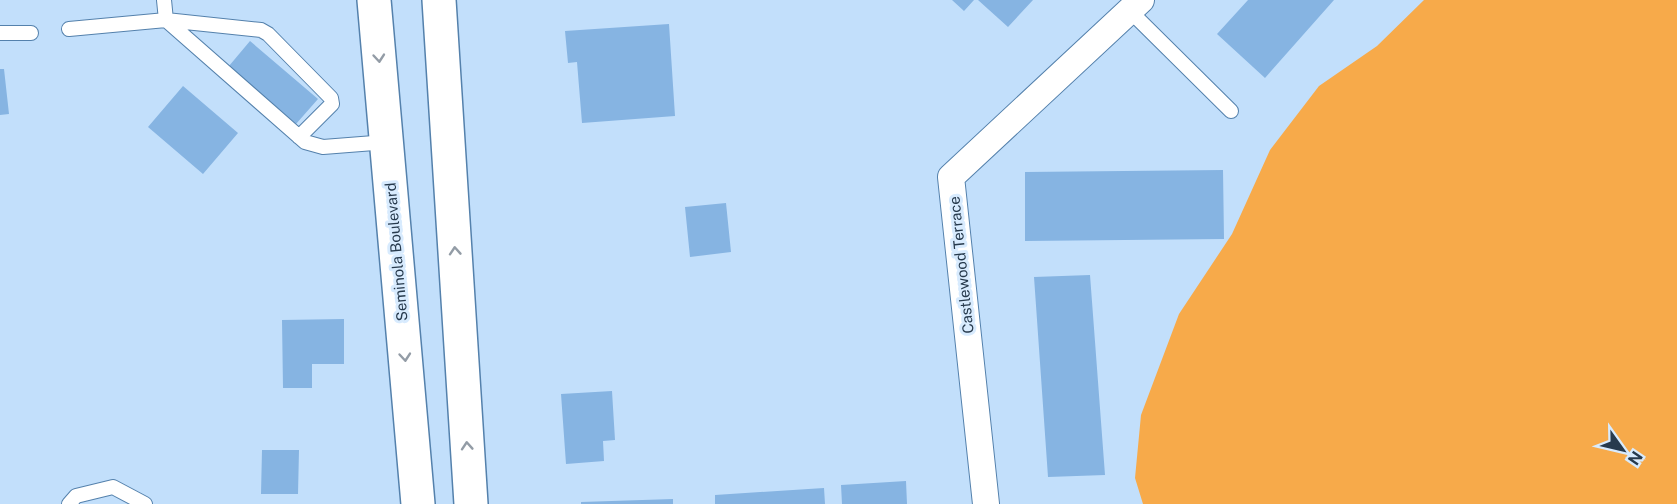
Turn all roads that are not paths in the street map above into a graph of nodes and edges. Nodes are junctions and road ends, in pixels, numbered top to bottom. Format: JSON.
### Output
{"nodes":[{"id":1,"x":164,"y":0,"type":"edge"},
{"id":2,"x":374,"y":0,"type":"edge"},
{"id":3,"x":439,"y":0,"type":"edge"},
{"id":4,"x":1130,"y":4,"type":"edge"},
{"id":5,"x":166,"y":20,"type":"junction"},
{"id":6,"x":69,"y":29,"type":"dead end"},
{"id":7,"x":0,"y":33,"type":"edge"},
{"id":8,"x":31,"y":33,"type":"dead end"},
{"id":9,"x":1231,"y":111,"type":"dead end"},
{"id":10,"x":299,"y":137,"type":"junction"},
{"id":11,"x":387,"y":142,"type":"junction"},
{"id":12,"x":69,"y":504,"type":"edge"},
{"id":13,"x":146,"y":504,"type":"edge"},
{"id":14,"x":418,"y":504,"type":"edge"},
{"id":15,"x":471,"y":504,"type":"edge"},
{"id":16,"x":986,"y":504,"type":"edge"}],
"edges":[{"from":1,"to":5,"type":"lane"},
{"from":2,"to":11,"type":"main road","name":"Seminola Boulevard","one_way":true},
{"from":15,"to":3,"type":"main road","one_way":true},
{"from":4,"to":9,"type":"lane"},
{"from":4,"to":16,"type":"street","name":"Castlewood Terrace"},
{"from":5,"to":6,"type":"lane"},
{"from":5,"to":10,"type":"lane"},
{"from":5,"to":10,"type":"lane"},
{"from":7,"to":8,"type":"lane"},
{"from":10,"to":11,"type":"lane"},
{"from":11,"to":14,"type":"main road","name":"Seminola Boulevard","one_way":true},
{"from":12,"to":13,"type":"lane"}]}
